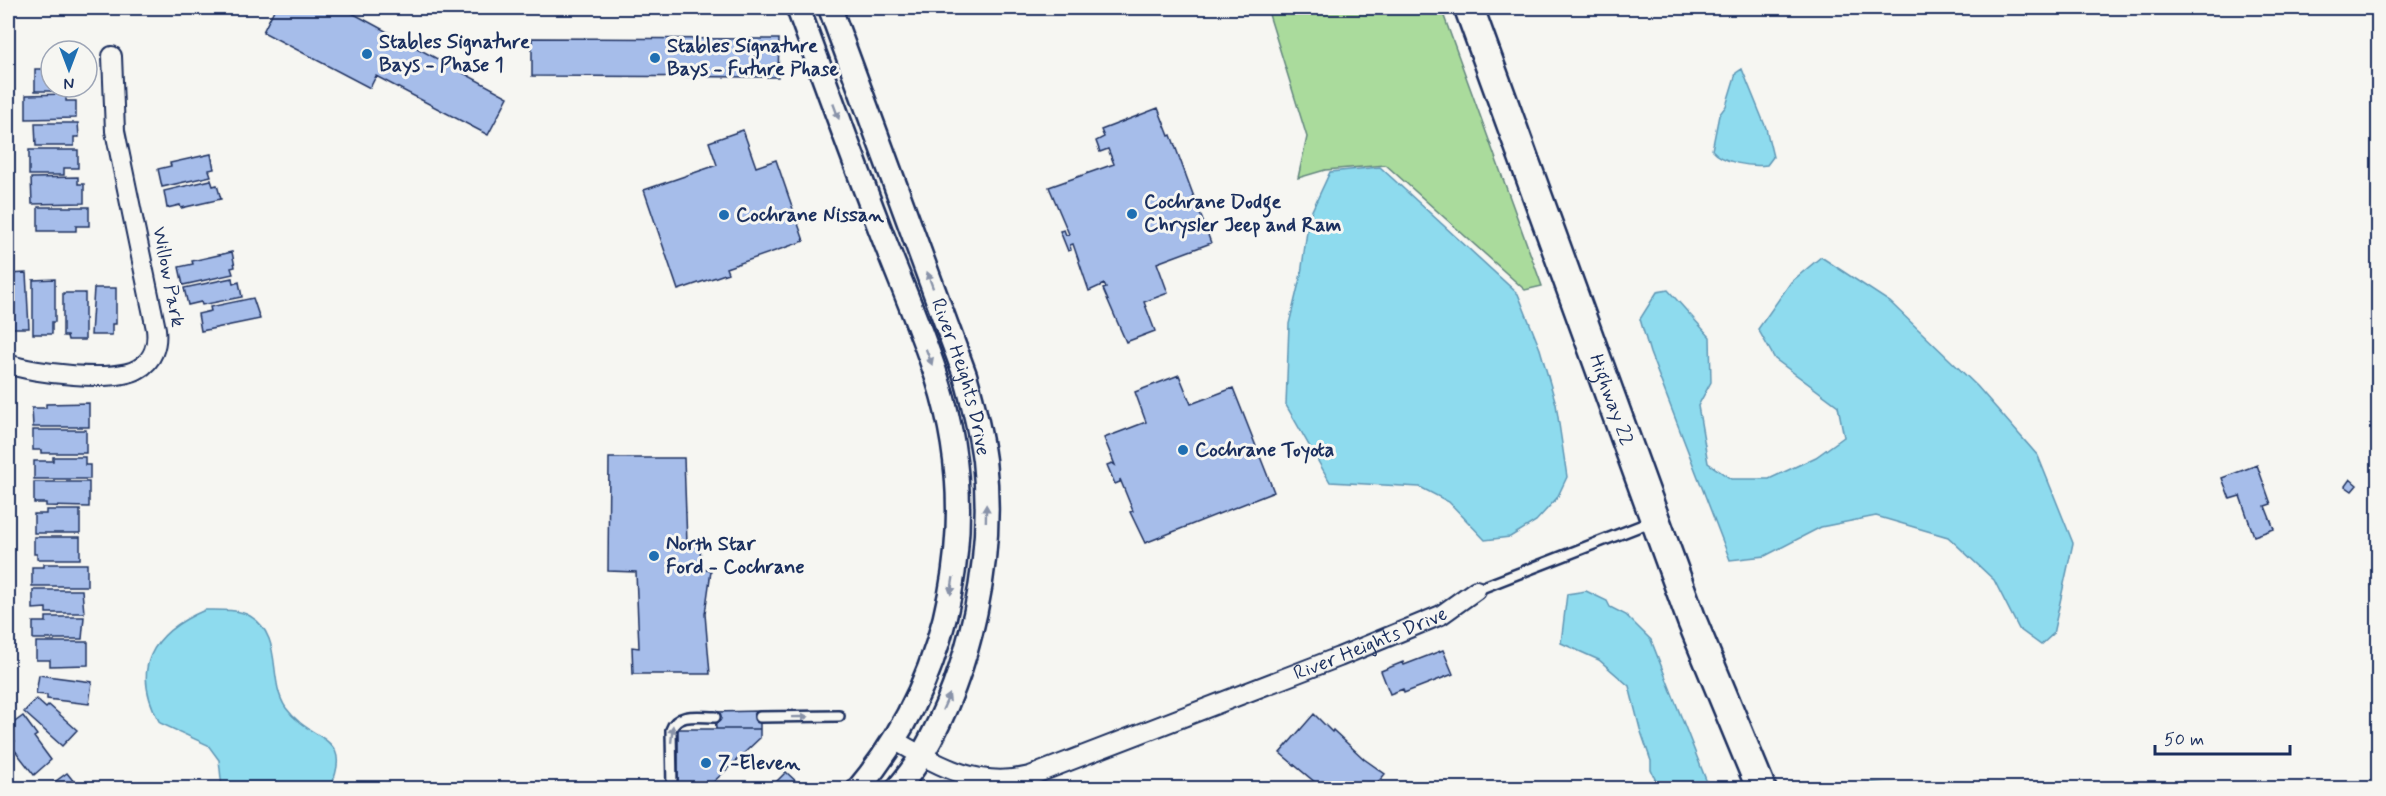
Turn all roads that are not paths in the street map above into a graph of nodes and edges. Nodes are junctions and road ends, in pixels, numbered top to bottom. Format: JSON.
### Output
{"nodes":[{"id":1,"x":830,"y":8,"type":"edge"},
{"id":2,"x":1469,"y":8,"type":"edge"},
{"id":3,"x":807,"y":11,"type":"edge"},
{"id":4,"x":112,"y":56,"type":"dead end"},
{"id":5,"x":891,"y":172,"type":"junction"},
{"id":6,"x":863,"y":185,"type":"junction"},
{"id":7,"x":9,"y":370,"type":"edge"},
{"id":8,"x":980,"y":436,"type":"junction"},
{"id":9,"x":953,"y":444,"type":"junction"},
{"id":10,"x":1655,"y":520,"type":"junction"},
{"id":11,"x":1476,"y":590,"type":"joint"},
{"id":12,"x":839,"y":716,"type":"dead end"},
{"id":13,"x":715,"y":717,"type":"dead end"},
{"id":14,"x":760,"y":717,"type":"dead end"},
{"id":15,"x":894,"y":740,"type":"junction"},
{"id":16,"x":922,"y":755,"type":"junction"},
{"id":17,"x":672,"y":789,"type":"edge"},
{"id":18,"x":859,"y":789,"type":"edge"},
{"id":19,"x":898,"y":789,"type":"edge"},
{"id":20,"x":1761,"y":789,"type":"edge"}],
"edges":[{"from":1,"to":5,"type":"street","name":"River Heights Drive"},
{"from":2,"to":10,"type":"main road","name":"Highway 22"},
{"from":3,"to":6,"type":"street","name":"River Heights Drive","one_way":true},
{"from":4,"to":7,"type":"street","name":"Willow Park"},
{"from":5,"to":6,"type":"street"},
{"from":8,"to":5,"type":"street","name":"River Heights Drive","one_way":true},
{"from":6,"to":9,"type":"street","name":"River Heights Drive","one_way":true},
{"from":8,"to":9,"type":"street"},
{"from":16,"to":8,"type":"street","name":"River Heights Drive","one_way":true},
{"from":9,"to":15,"type":"street","name":"River Heights Drive","one_way":true},
{"from":10,"to":11,"type":"lane"},
{"from":10,"to":20,"type":"main road","name":"Highway 22"},
{"from":11,"to":16,"type":"street","name":"River Heights Drive"},
{"from":14,"to":12,"type":"lane","one_way":true},
{"from":17,"to":13,"type":"lane","one_way":true},
{"from":15,"to":16,"type":"street","name":"River Heights Drive"},
{"from":15,"to":18,"type":"street","name":"River Heights Drive"},
{"from":16,"to":19,"type":"street","name":"River Heights Drive"}]}
